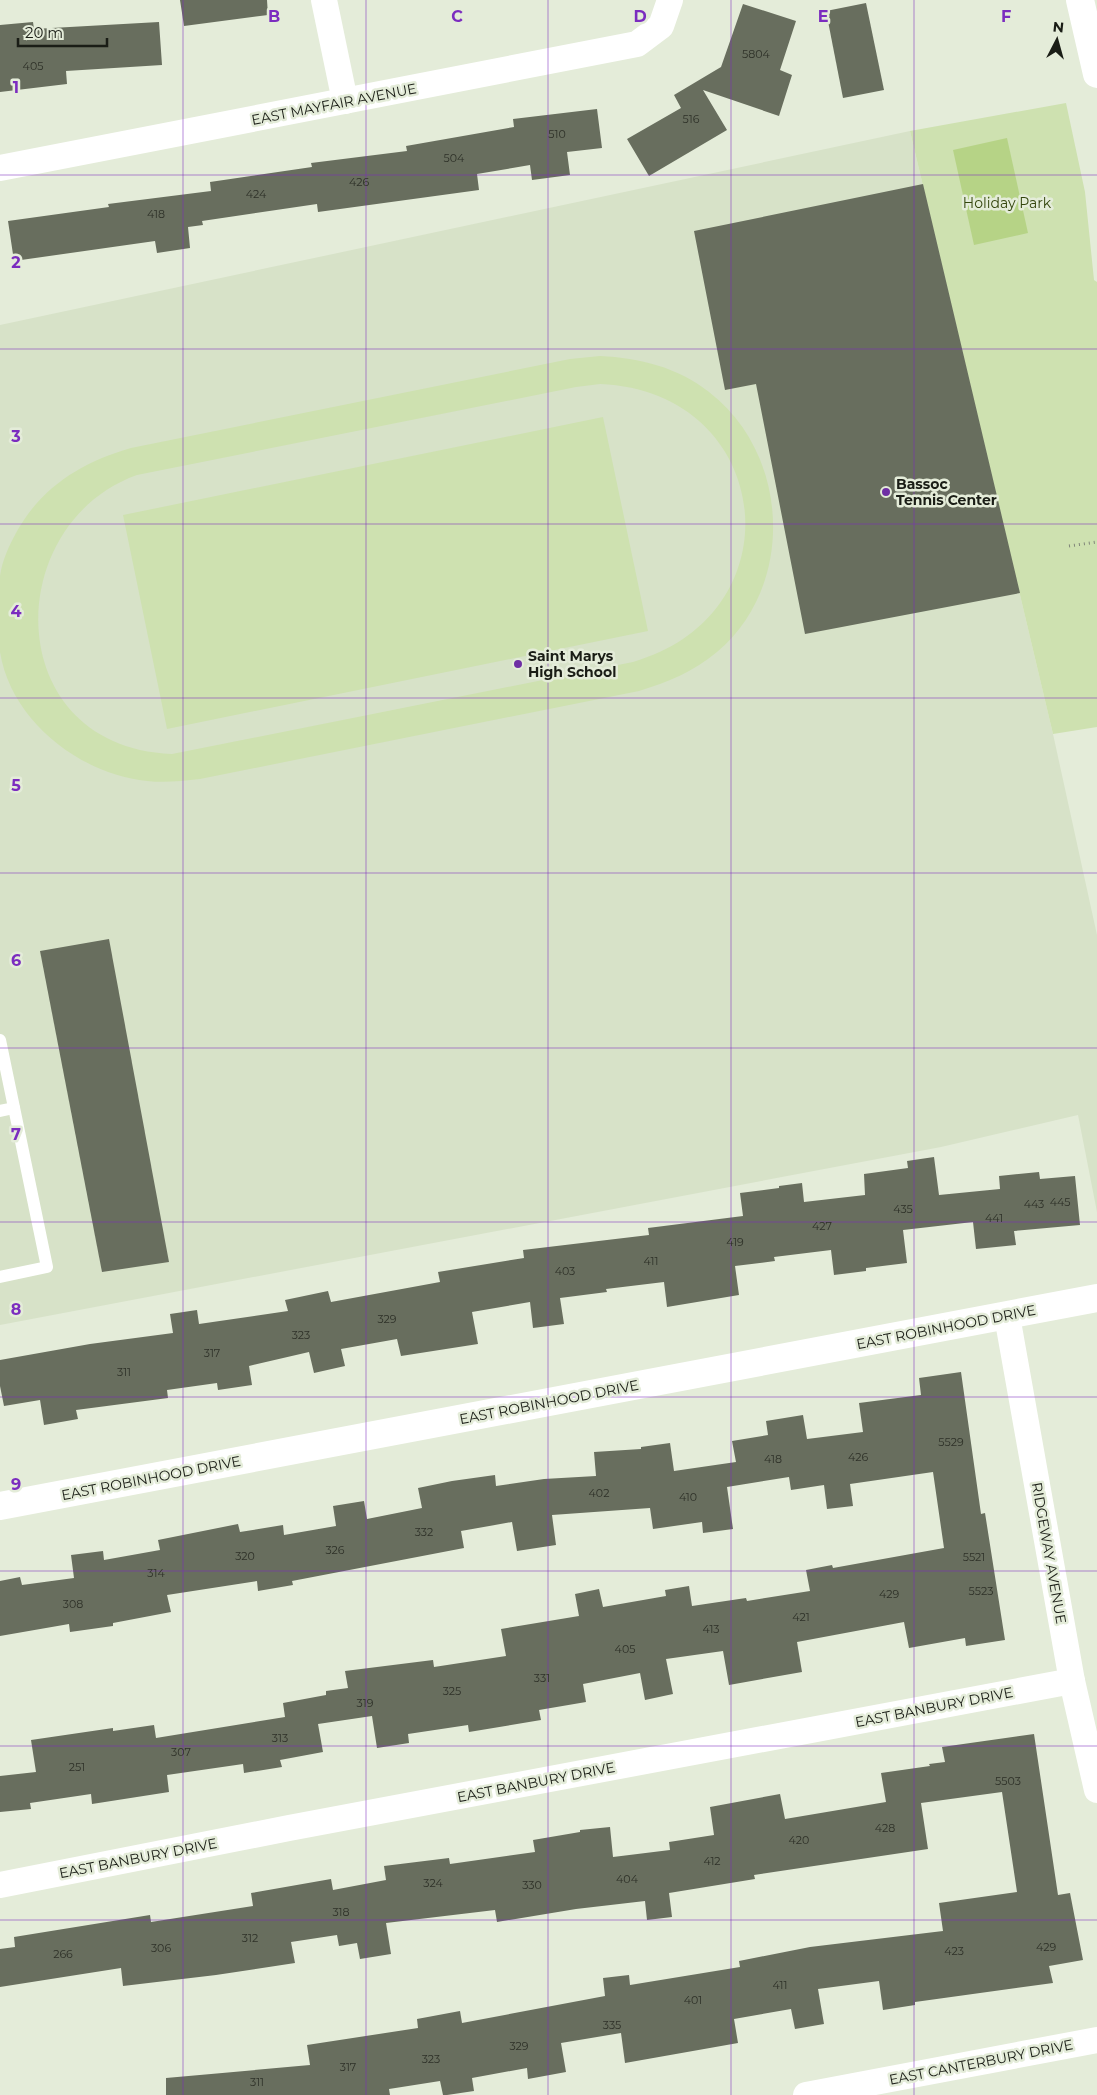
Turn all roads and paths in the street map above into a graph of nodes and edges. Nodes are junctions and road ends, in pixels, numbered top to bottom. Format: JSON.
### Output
{"nodes":[{"id":1,"x":324,"y":0,"type":"edge"},
{"id":2,"x":670,"y":0,"type":"edge"},
{"id":3,"x":1080,"y":0,"type":"edge"},
{"id":4,"x":1097,"y":74,"type":"edge"},
{"id":5,"x":345,"y":101,"type":"junction"},
{"id":6,"x":0,"y":168,"type":"edge"},
{"id":7,"x":1097,"y":542,"type":"edge"},
{"id":8,"x":1069,"y":546,"type":"dead end"},
{"id":9,"x":0,"y":1040,"type":"edge"},
{"id":10,"x":14,"y":1108,"type":"junction"},
{"id":11,"x":0,"y":1111,"type":"edge"},
{"id":12,"x":0,"y":1277,"type":"edge"},
{"id":13,"x":1097,"y":1298,"type":"edge"},
{"id":14,"x":1007,"y":1316,"type":"junction"},
{"id":15,"x":0,"y":1506,"type":"edge"},
{"id":16,"x":1072,"y":1681,"type":"junction"},
{"id":17,"x":1097,"y":1790,"type":"edge"},
{"id":18,"x":0,"y":1885,"type":"edge"},
{"id":19,"x":1097,"y":2040,"type":"edge"},
{"id":20,"x":806,"y":2095,"type":"edge"}],
"edges":[{"from":1,"to":5,"type":"street"},
{"from":2,"to":5,"type":"street","name":"EAST MAYFAIR AVENUE"},
{"from":3,"to":4,"type":"street"},
{"from":5,"to":6,"type":"street","name":"EAST MAYFAIR AVENUE"},
{"from":7,"to":8,"type":"path"},
{"from":9,"to":10,"type":"lane"},
{"from":10,"to":11,"type":"lane"},
{"from":10,"to":12,"type":"lane"},
{"from":13,"to":14,"type":"street","name":"EAST ROBINHOOD DRIVE"},
{"from":14,"to":15,"type":"street","name":"EAST ROBINHOOD DRIVE"},
{"from":14,"to":16,"type":"street","name":"RIDGEWAY AVENUE"},
{"from":16,"to":17,"type":"street","name":"RIDGEWAY AVENUE"},
{"from":16,"to":18,"type":"street","name":"EAST BANBURY DRIVE"},
{"from":19,"to":20,"type":"street","name":"EAST CANTERBURY DRIVE"}]}
